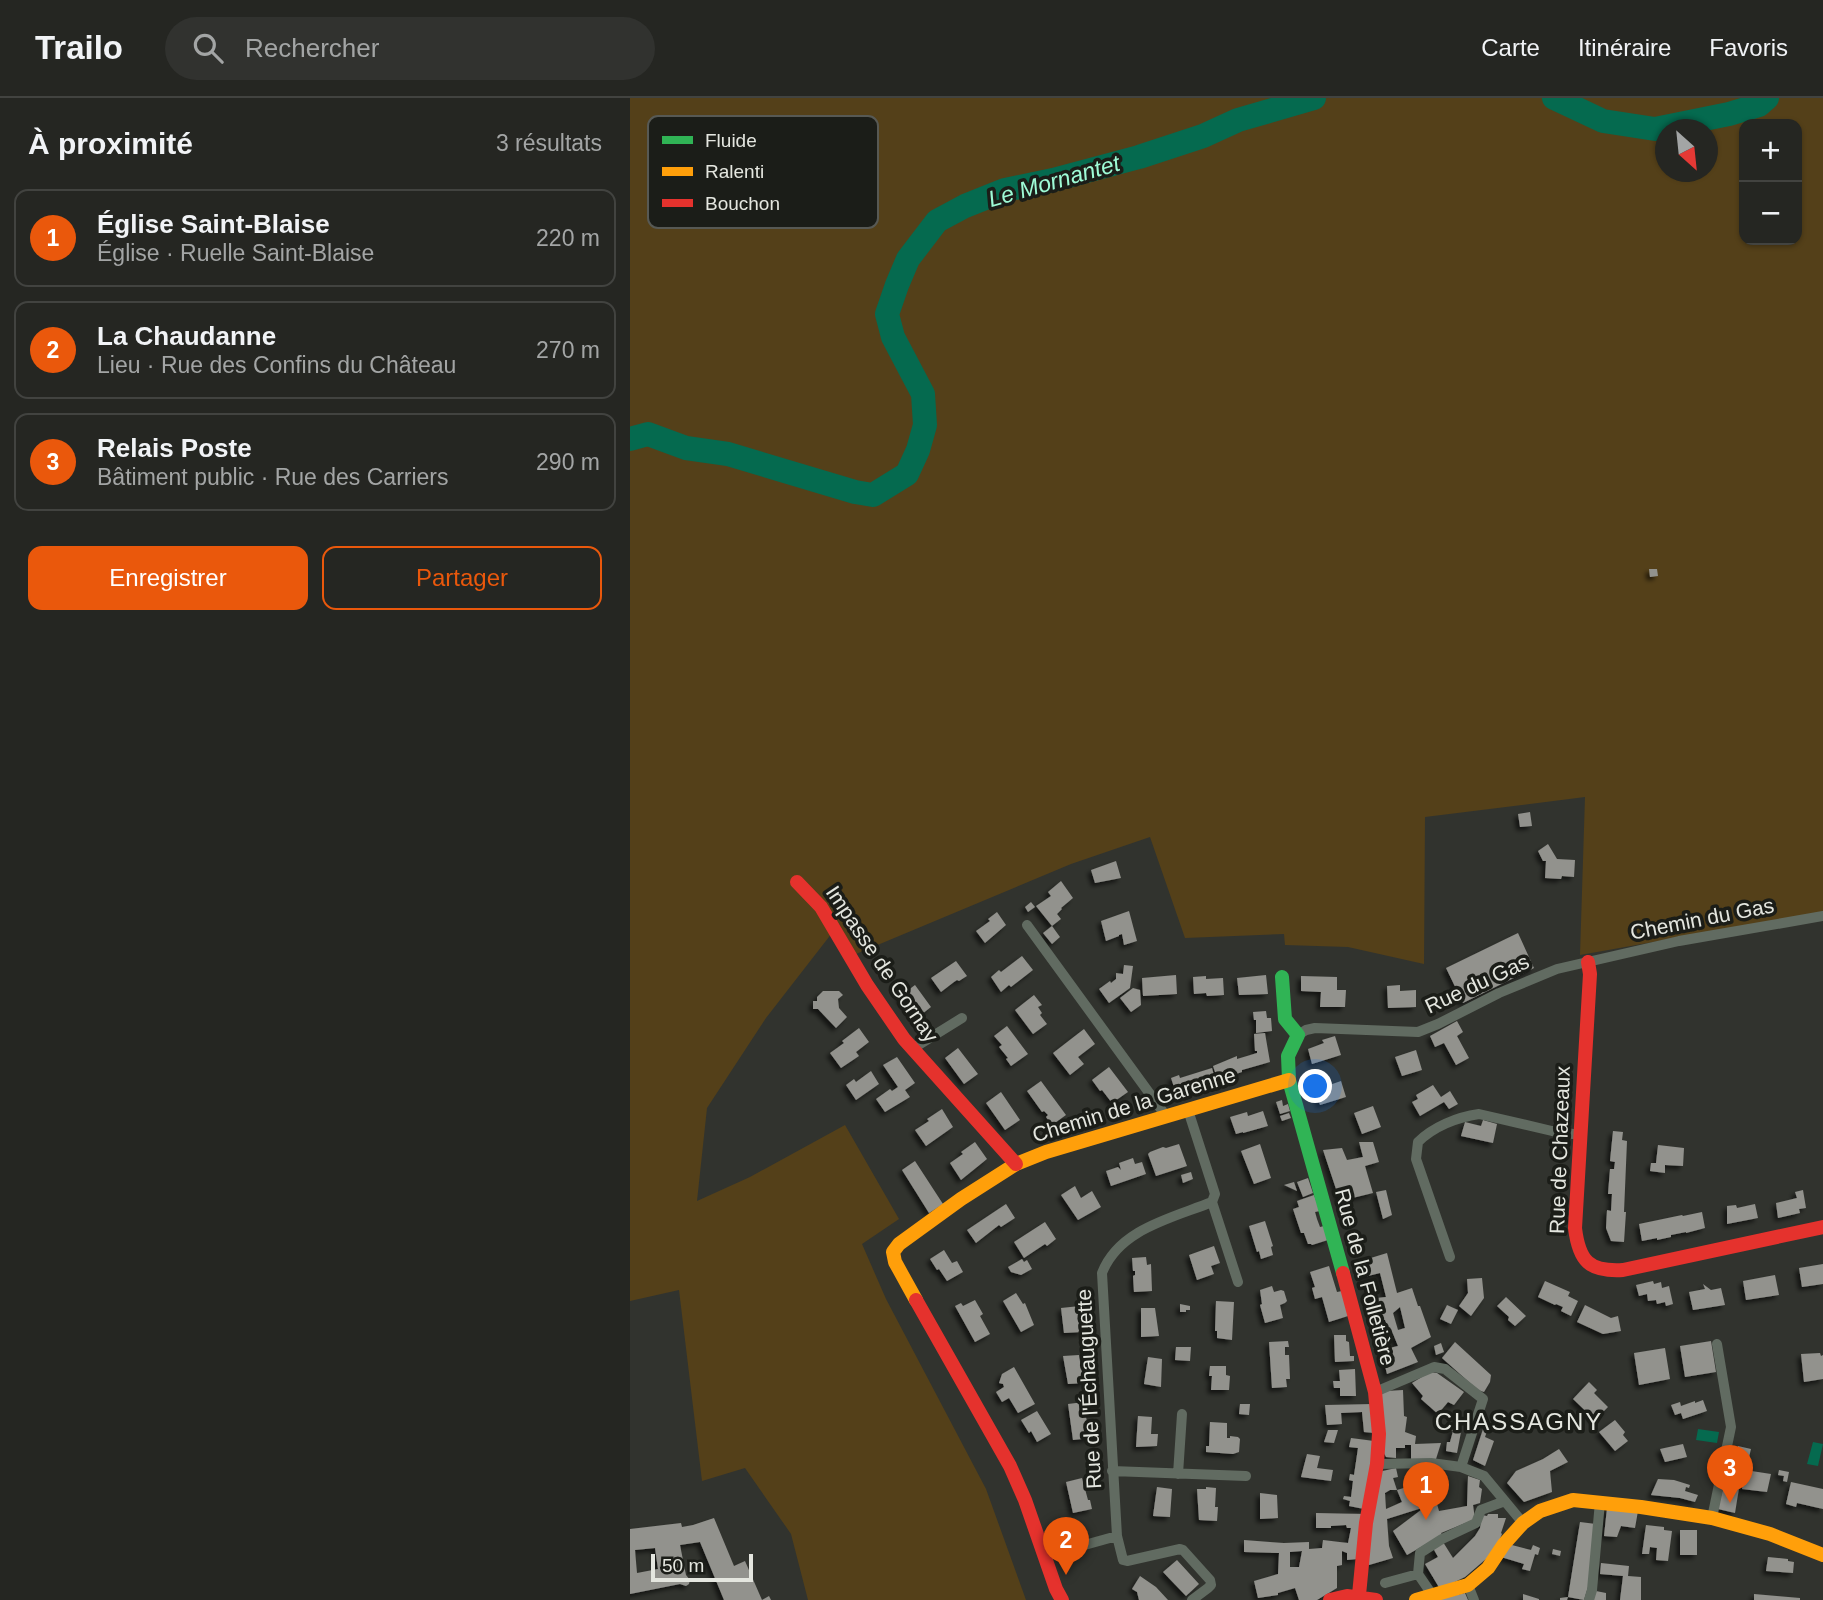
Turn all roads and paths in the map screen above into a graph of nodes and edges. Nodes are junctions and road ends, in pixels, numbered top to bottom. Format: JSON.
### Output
{"nodes":[{"id":1,"x":797,"y":882,"type":"dead end"},
{"id":2,"x":1823,"y":916,"type":"edge"},
{"id":3,"x":1027,"y":925,"type":"dead end"},
{"id":4,"x":1588,"y":962,"type":"junction"},
{"id":5,"x":1282,"y":977,"type":"dead end"},
{"id":6,"x":962,"y":1018,"type":"dead end"},
{"id":7,"x":1297,"y":1035,"type":"junction"},
{"id":8,"x":912,"y":1049,"type":"junction"},
{"id":9,"x":1289,"y":1080,"type":"junction"},
{"id":10,"x":1188,"y":1110,"type":"junction"},
{"id":11,"x":1166,"y":1116,"type":"junction"},
{"id":12,"x":1580,"y":1135,"type":"junction"},
{"id":13,"x":1016,"y":1164,"type":"junction"},
{"id":14,"x":1212,"y":1202,"type":"junction"},
{"id":15,"x":1823,"y":1227,"type":"edge"},
{"id":16,"x":1450,"y":1257,"type":"dead end"},
{"id":17,"x":1238,"y":1282,"type":"dead end"},
{"id":18,"x":1717,"y":1344,"type":"dead end"},
{"id":19,"x":1375,"y":1392,"type":"junction"},
{"id":20,"x":1182,"y":1415,"type":"dead end"},
{"id":21,"x":1377,"y":1464,"type":"junction"},
{"id":22,"x":1461,"y":1467,"type":"junction"},
{"id":23,"x":1112,"y":1471,"type":"junction"},
{"id":24,"x":1178,"y":1474,"type":"junction"},
{"id":25,"x":1246,"y":1476,"type":"dead end"},
{"id":26,"x":1505,"y":1501,"type":"junction"},
{"id":27,"x":1600,"y":1502,"type":"junction"},
{"id":28,"x":1712,"y":1518,"type":"junction"},
{"id":29,"x":1522,"y":1523,"type":"junction"},
{"id":30,"x":1116,"y":1536,"type":"junction"},
{"id":31,"x":1823,"y":1555,"type":"edge"},
{"id":32,"x":1045,"y":1556,"type":"junction"},
{"id":33,"x":1418,"y":1574,"type":"junction"},
{"id":34,"x":1385,"y":1583,"type":"dead end"},
{"id":35,"x":1468,"y":1585,"type":"junction"},
{"id":36,"x":1359,"y":1595,"type":"junction"},
{"id":37,"x":1433,"y":1596,"type":"junction"},
{"id":38,"x":1062,"y":1600,"type":"edge"},
{"id":39,"x":1192,"y":1600,"type":"edge"},
{"id":40,"x":1330,"y":1600,"type":"edge"},
{"id":41,"x":1376,"y":1600,"type":"edge"},
{"id":42,"x":1416,"y":1600,"type":"edge"},
{"id":43,"x":1474,"y":1600,"type":"edge"},
{"id":44,"x":1589,"y":1600,"type":"edge"}],
"edges":[{"from":1,"to":8,"type":"street","name":"Impasse de Gornay"},
{"from":2,"to":4,"type":"street","name":"Chemin du Gas"},
{"from":3,"to":11,"type":"street"},
{"from":4,"to":7,"type":"street","name":"Rue du Gas"},
{"from":4,"to":12,"type":"street","name":"Rue de Chazeaux"},
{"from":5,"to":7,"type":"street"},
{"from":6,"to":8,"type":"street"},
{"from":7,"to":9,"type":"street","name":"Rue de la Folletière"},
{"from":8,"to":13,"type":"street","name":"Impasse de Gornay"},
{"from":9,"to":10,"type":"street","name":"Chemin de la Garenne"},
{"from":9,"to":19,"type":"street","name":"Rue de la Folletière"},
{"from":10,"to":11,"type":"street","name":"Chemin de la Garenne"},
{"from":10,"to":14,"type":"street"},
{"from":11,"to":13,"type":"street","name":"Chemin de la Garenne"},
{"from":12,"to":15,"type":"street","name":"Rue de Chazeaux"},
{"from":12,"to":16,"type":"street"},
{"from":13,"to":32,"type":"street","name":"Chemin de la Garenne"},
{"from":14,"to":17,"type":"street"},
{"from":14,"to":23,"type":"street","name":"Rue de l'Échauguette"},
{"from":18,"to":28,"type":"street"},
{"from":19,"to":21,"type":"street","name":"Rue de la Folletière"},
{"from":19,"to":22,"type":"street"},
{"from":20,"to":24,"type":"street"},
{"from":21,"to":22,"type":"street"},
{"from":21,"to":36,"type":"street","name":"Rue de la Folletière"},
{"from":22,"to":26,"type":"street"},
{"from":23,"to":24,"type":"street"},
{"from":23,"to":30,"type":"street","name":"Rue de l'Échauguette"},
{"from":24,"to":25,"type":"street"},
{"from":26,"to":29,"type":"street"},
{"from":26,"to":33,"type":"street"},
{"from":27,"to":28,"type":"street"},
{"from":27,"to":29,"type":"street"},
{"from":27,"to":44,"type":"street"},
{"from":28,"to":31,"type":"street"},
{"from":29,"to":35,"type":"street"},
{"from":30,"to":32,"type":"street"},
{"from":30,"to":39,"type":"street"},
{"from":32,"to":38,"type":"street"},
{"from":33,"to":34,"type":"street"},
{"from":33,"to":37,"type":"street"},
{"from":35,"to":37,"type":"street"},
{"from":35,"to":43,"type":"street"},
{"from":36,"to":40,"type":"street"},
{"from":36,"to":41,"type":"street"},
{"from":37,"to":42,"type":"street"}]}
